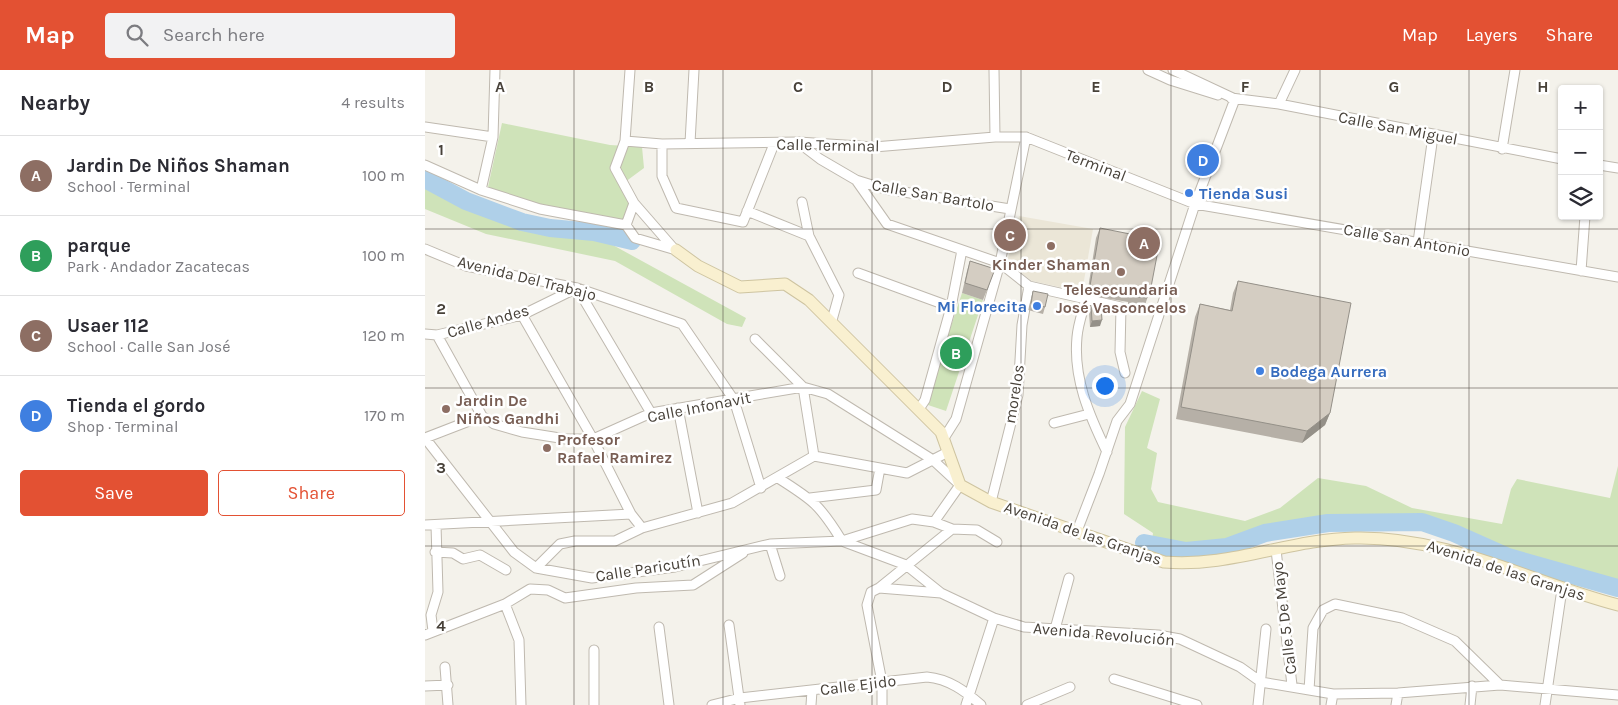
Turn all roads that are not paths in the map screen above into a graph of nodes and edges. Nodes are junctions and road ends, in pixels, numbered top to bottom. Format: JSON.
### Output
{"nodes":[{"id":1,"x":495,"y":70,"type":"edge"},
{"id":2,"x":630,"y":70,"type":"edge"},
{"id":3,"x":694,"y":70,"type":"edge"},
{"id":4,"x":994,"y":70,"type":"edge"},
{"id":5,"x":1148,"y":70,"type":"edge"},
{"id":6,"x":1173,"y":70,"type":"edge"},
{"id":7,"x":1295,"y":70,"type":"edge"},
{"id":8,"x":1515,"y":70,"type":"edge"},
{"id":9,"x":1235,"y":99,"type":"junction"},
{"id":10,"x":1279,"y":104,"type":"junction"},
{"id":11,"x":425,"y":127,"type":"edge"},
{"id":12,"x":1433,"y":136,"type":"junction"},
{"id":13,"x":493,"y":137,"type":"junction"},
{"id":14,"x":995,"y":137,"type":"junction"},
{"id":15,"x":1026,"y":137,"type":"junction"},
{"id":16,"x":625,"y":141,"type":"junction"},
{"id":17,"x":799,"y":142,"type":"junction"},
{"id":18,"x":690,"y":143,"type":"junction"},
{"id":19,"x":662,"y":144,"type":"junction"},
{"id":20,"x":774,"y":144,"type":"junction"},
{"id":21,"x":1502,"y":149,"type":"junction"},
{"id":22,"x":1558,"y":158,"type":"edge"},
{"id":23,"x":425,"y":165,"type":"edge"},
{"id":24,"x":1603,"y":166,"type":"edge"},
{"id":25,"x":1618,"y":168,"type":"edge"},
{"id":26,"x":855,"y":180,"type":"junction"},
{"id":27,"x":481,"y":190,"type":"junction"},
{"id":28,"x":634,"y":202,"type":"junction"},
{"id":29,"x":802,"y":202,"type":"dead end"},
{"id":30,"x":1195,"y":204,"type":"junction"},
{"id":31,"x":1010,"y":209,"type":"junction"},
{"id":32,"x":747,"y":211,"type":"junction"},
{"id":33,"x":1585,"y":220,"type":"edge"},
{"id":34,"x":625,"y":225,"type":"junction"},
{"id":35,"x":809,"y":236,"type":"junction"},
{"id":36,"x":1418,"y":242,"type":"junction"},
{"id":37,"x":425,"y":249,"type":"edge"},
{"id":38,"x":676,"y":250,"type":"junction"},
{"id":39,"x":962,"y":250,"type":"junction"},
{"id":40,"x":1000,"y":263,"type":"junction"},
{"id":41,"x":1581,"y":271,"type":"junction"},
{"id":42,"x":858,"y":273,"type":"dead end"},
{"id":43,"x":1618,"y":277,"type":"edge"},
{"id":44,"x":1029,"y":286,"type":"junction"},
{"id":45,"x":577,"y":288,"type":"junction"},
{"id":46,"x":1086,"y":299,"type":"junction"},
{"id":47,"x":951,"y":307,"type":"junction"},
{"id":48,"x":522,"y":315,"type":"junction"},
{"id":49,"x":832,"y":320,"type":"junction"},
{"id":50,"x":425,"y":334,"type":"edge"},
{"id":51,"x":437,"y":335,"type":"junction"},
{"id":52,"x":755,"y":339,"type":"dead end"},
{"id":53,"x":1125,"y":373,"type":"dead end"},
{"id":54,"x":803,"y":386,"type":"junction"},
{"id":55,"x":733,"y":400,"type":"junction"},
{"id":56,"x":678,"y":408,"type":"junction"},
{"id":57,"x":919,"y":409,"type":"junction"},
{"id":58,"x":651,"y":413,"type":"junction"},
{"id":59,"x":1089,"y":414,"type":"junction"},
{"id":60,"x":483,"y":416,"type":"junction"},
{"id":61,"x":1054,"y":422,"type":"dead end"},
{"id":62,"x":425,"y":438,"type":"edge"},
{"id":63,"x":943,"y":438,"type":"junction"},
{"id":64,"x":593,"y":439,"type":"junction"},
{"id":65,"x":948,"y":452,"type":"junction"},
{"id":66,"x":1107,"y":452,"type":"junction"},
{"id":67,"x":814,"y":456,"type":"junction"},
{"id":68,"x":933,"y":460,"type":"junction"},
{"id":69,"x":880,"y":468,"type":"junction"},
{"id":70,"x":777,"y":478,"type":"junction"},
{"id":71,"x":960,"y":485,"type":"junction"},
{"id":72,"x":761,"y":488,"type":"junction"},
{"id":73,"x":811,"y":498,"type":"junction"},
{"id":74,"x":991,"y":502,"type":"junction"},
{"id":75,"x":631,"y":514,"type":"junction"},
{"id":76,"x":698,"y":514,"type":"junction"},
{"id":77,"x":934,"y":522,"type":"junction"},
{"id":78,"x":492,"y":523,"type":"junction"},
{"id":79,"x":425,"y":525,"type":"edge"},
{"id":80,"x":436,"y":525,"type":"junction"},
{"id":81,"x":642,"y":528,"type":"junction"},
{"id":82,"x":952,"y":529,"type":"junction"},
{"id":83,"x":1077,"y":531,"type":"junction"},
{"id":84,"x":842,"y":541,"type":"junction"},
{"id":85,"x":997,"y":542,"type":"dead end"},
{"id":86,"x":771,"y":544,"type":"junction"},
{"id":87,"x":750,"y":549,"type":"junction"},
{"id":88,"x":1276,"y":550,"type":"junction"},
{"id":89,"x":435,"y":552,"type":"junction"},
{"id":90,"x":906,"y":565,"type":"junction"},
{"id":91,"x":536,"y":568,"type":"junction"},
{"id":92,"x":506,"y":570,"type":"dead end"},
{"id":93,"x":780,"y":576,"type":"dead end"},
{"id":94,"x":1069,"y":578,"type":"dead end"},
{"id":95,"x":879,"y":588,"type":"junction"},
{"id":96,"x":1562,"y":589,"type":"junction"},
{"id":97,"x":941,"y":593,"type":"junction"},
{"id":98,"x":505,"y":604,"type":"junction"},
{"id":99,"x":1618,"y":605,"type":"edge"},
{"id":100,"x":428,"y":614,"type":"edge"},
{"id":101,"x":995,"y":618,"type":"junction"},
{"id":102,"x":729,"y":625,"type":"dead end"},
{"id":103,"x":659,"y":627,"type":"dead end"},
{"id":104,"x":1265,"y":629,"type":"dead end"},
{"id":105,"x":1055,"y":630,"type":"junction"},
{"id":106,"x":429,"y":633,"type":"edge"},
{"id":107,"x":594,"y":650,"type":"dead end"},
{"id":108,"x":445,"y":667,"type":"dead end"},
{"id":109,"x":1115,"y":679,"type":"dead end"},
{"id":110,"x":882,"y":682,"type":"junction"},
{"id":111,"x":1261,"y":682,"type":"junction"},
{"id":112,"x":447,"y":685,"type":"junction"},
{"id":113,"x":1500,"y":685,"type":"junction"},
{"id":114,"x":425,"y":686,"type":"edge"},
{"id":115,"x":1292,"y":686,"type":"junction"},
{"id":116,"x":1472,"y":686,"type":"junction"},
{"id":117,"x":1070,"y":687,"type":"dead end"},
{"id":118,"x":1547,"y":689,"type":"junction"},
{"id":119,"x":811,"y":690,"type":"junction"},
{"id":120,"x":1309,"y":690,"type":"junction"},
{"id":121,"x":1397,"y":692,"type":"junction"},
{"id":122,"x":1333,"y":694,"type":"junction"},
{"id":123,"x":970,"y":695,"type":"junction"},
{"id":124,"x":1617,"y":699,"type":"edge"},
{"id":125,"x":740,"y":701,"type":"edge"},
{"id":126,"x":1031,"y":703,"type":"edge"},
{"id":127,"x":448,"y":705,"type":"edge"},
{"id":128,"x":521,"y":705,"type":"edge"},
{"id":129,"x":594,"y":705,"type":"edge"},
{"id":130,"x":669,"y":705,"type":"edge"},
{"id":131,"x":712,"y":705,"type":"edge"},
{"id":132,"x":811,"y":705,"type":"edge"},
{"id":133,"x":882,"y":705,"type":"edge"},
{"id":134,"x":966,"y":705,"type":"edge"},
{"id":135,"x":981,"y":705,"type":"edge"},
{"id":136,"x":1044,"y":705,"type":"edge"},
{"id":137,"x":1197,"y":705,"type":"edge"},
{"id":138,"x":1258,"y":705,"type":"edge"},
{"id":139,"x":1331,"y":705,"type":"edge"},
{"id":140,"x":1396,"y":705,"type":"edge"},
{"id":141,"x":1470,"y":705,"type":"edge"},
{"id":142,"x":1545,"y":705,"type":"edge"}],
"edges":[{"from":1,"to":13,"type":"street"},
{"from":2,"to":16,"type":"street"},
{"from":3,"to":18,"type":"street"},
{"from":4,"to":14,"type":"street"},
{"from":5,"to":9,"type":"street","name":"Calle San Miguel"},
{"from":6,"to":9,"type":"street","name":"Calle San Miguel"},
{"from":7,"to":10,"type":"street"},
{"from":8,"to":21,"type":"street"},
{"from":9,"to":10,"type":"street","name":"Calle San Miguel"},
{"from":9,"to":30,"type":"street"},
{"from":10,"to":12,"type":"street","name":"Calle San Miguel"},
{"from":11,"to":13,"type":"street"},
{"from":12,"to":21,"type":"street","name":"Calle San Miguel"},
{"from":12,"to":36,"type":"street"},
{"from":13,"to":27,"type":"street"},
{"from":14,"to":15,"type":"street","name":"Terminal"},
{"from":14,"to":17,"type":"street","name":"Calle Terminal"},
{"from":15,"to":30,"type":"street","name":"Terminal"},
{"from":15,"to":31,"type":"street"},
{"from":16,"to":19,"type":"street"},
{"from":16,"to":28,"type":"street"},
{"from":17,"to":20,"type":"street","name":"Calle Terminal"},
{"from":17,"to":26,"type":"street"},
{"from":18,"to":19,"type":"street","name":"Calle Terminal"},
{"from":18,"to":20,"type":"street","name":"Calle Terminal"},
{"from":19,"to":32,"type":"street"},
{"from":20,"to":32,"type":"street"},
{"from":21,"to":22,"type":"street","name":"Calle San Miguel"},
{"from":23,"to":27,"type":"street"},
{"from":24,"to":25,"type":"street"},
{"from":26,"to":31,"type":"street","name":"Calle San Bartolo"},
{"from":26,"to":39,"type":"street"},
{"from":27,"to":34,"type":"street"},
{"from":28,"to":34,"type":"street"},
{"from":28,"to":38,"type":"street"},
{"from":29,"to":35,"type":"street"},
{"from":30,"to":36,"type":"street","name":"Calle San Antonio"},
{"from":30,"to":66,"type":"street"},
{"from":31,"to":40,"type":"street"},
{"from":32,"to":35,"type":"street"},
{"from":33,"to":41,"type":"street"},
{"from":34,"to":38,"type":"street"},
{"from":35,"to":49,"type":"street"},
{"from":36,"to":41,"type":"street","name":"Calle San Antonio"},
{"from":37,"to":45,"type":"street","name":"Avenida Del Trabajo"},
{"from":38,"to":49,"type":"street"},
{"from":39,"to":40,"type":"street"},
{"from":39,"to":47,"type":"street"},
{"from":40,"to":44,"type":"street"},
{"from":40,"to":63,"type":"street"},
{"from":41,"to":43,"type":"street","name":"Calle San Antonio"},
{"from":42,"to":47,"type":"street"},
{"from":44,"to":46,"type":"street"},
{"from":44,"to":74,"type":"street","name":"morelos"},
{"from":45,"to":48,"type":"street","name":"Calle Andes"},
{"from":45,"to":55,"type":"street","name":"Avenida Del Trabajo"},
{"from":45,"to":58,"type":"street"},
{"from":46,"to":53,"type":"street"},
{"from":46,"to":59,"type":"street"},
{"from":47,"to":57,"type":"street"},
{"from":48,"to":51,"type":"street","name":"Calle Andes"},
{"from":48,"to":64,"type":"street"},
{"from":49,"to":57,"type":"street"},
{"from":50,"to":51,"type":"street","name":"Calle Andes"},
{"from":51,"to":60,"type":"street"},
{"from":52,"to":54,"type":"street"},
{"from":54,"to":55,"type":"street","name":"Calle Infonavit"},
{"from":54,"to":67,"type":"street"},
{"from":54,"to":68,"type":"street","name":"Avenida de las Granjas"},
{"from":55,"to":56,"type":"street","name":"Calle Infonavit"},
{"from":55,"to":72,"type":"street","name":"Avenida Del Trabajo"},
{"from":56,"to":58,"type":"street","name":"Calle Infonavit"},
{"from":56,"to":76,"type":"street"},
{"from":57,"to":63,"type":"street"},
{"from":58,"to":64,"type":"street","name":"Calle Infonavit"},
{"from":59,"to":61,"type":"street"},
{"from":59,"to":66,"type":"street"},
{"from":60,"to":62,"type":"street"},
{"from":60,"to":64,"type":"street","name":"Calle Infonavit"},
{"from":62,"to":78,"type":"street","name":"Calle Paricutín"},
{"from":63,"to":65,"type":"street"},
{"from":64,"to":75,"type":"street"},
{"from":65,"to":68,"type":"street"},
{"from":65,"to":71,"type":"street"},
{"from":66,"to":83,"type":"street"},
{"from":67,"to":69,"type":"street"},
{"from":67,"to":70,"type":"street"},
{"from":68,"to":69,"type":"street"},
{"from":68,"to":71,"type":"street","name":"Avenida de las Granjas"},
{"from":69,"to":73,"type":"street"},
{"from":70,"to":72,"type":"street"},
{"from":70,"to":73,"type":"street"},
{"from":71,"to":74,"type":"street","name":"Avenida de las Granjas"},
{"from":71,"to":77,"type":"street"},
{"from":72,"to":76,"type":"street"},
{"from":73,"to":84,"type":"street"},
{"from":74,"to":83,"type":"street","name":"Avenida de las Granjas"},
{"from":75,"to":78,"type":"street"},
{"from":75,"to":81,"type":"street"},
{"from":76,"to":81,"type":"street"},
{"from":77,"to":82,"type":"street"},
{"from":77,"to":84,"type":"street"},
{"from":78,"to":80,"type":"street"},
{"from":78,"to":91,"type":"street","name":"Calle Paricutín"},
{"from":79,"to":80,"type":"street"},
{"from":80,"to":89,"type":"street"},
{"from":81,"to":91,"type":"street"},
{"from":82,"to":85,"type":"street"},
{"from":82,"to":90,"type":"street"},
{"from":83,"to":88,"type":"street","name":"Avenida de las Granjas"},
{"from":84,"to":86,"type":"street","name":"Calle Paricutín"},
{"from":84,"to":90,"type":"street"},
{"from":86,"to":87,"type":"street","name":"Calle Paricutín"},
{"from":86,"to":93,"type":"street"},
{"from":87,"to":91,"type":"street","name":"Calle Paricutín"},
{"from":87,"to":98,"type":"street"},
{"from":88,"to":96,"type":"street","name":"Avenida de las Granjas"},
{"from":88,"to":115,"type":"street","name":"Calle 5 De Mayo"},
{"from":89,"to":92,"type":"street"},
{"from":89,"to":100,"type":"street"},
{"from":90,"to":95,"type":"street"},
{"from":90,"to":97,"type":"street"},
{"from":94,"to":105,"type":"street"},
{"from":95,"to":97,"type":"street","name":"Avenida Revolución"},
{"from":95,"to":110,"type":"street"},
{"from":96,"to":99,"type":"street","name":"Avenida de las Granjas"},
{"from":96,"to":118,"type":"street"},
{"from":97,"to":101,"type":"street","name":"Avenida Revolución"},
{"from":98,"to":106,"type":"street"},
{"from":98,"to":128,"type":"street"},
{"from":100,"to":106,"type":"street"},
{"from":101,"to":105,"type":"street","name":"Avenida Revolución"},
{"from":101,"to":123,"type":"street"},
{"from":102,"to":125,"type":"street"},
{"from":103,"to":130,"type":"street"},
{"from":104,"to":111,"type":"street"},
{"from":105,"to":111,"type":"street","name":"Avenida Revolución"},
{"from":107,"to":129,"type":"street"},
{"from":108,"to":112,"type":"street"},
{"from":109,"to":137,"type":"street"},
{"from":110,"to":119,"type":"street","name":"Calle Ejido"},
{"from":110,"to":123,"type":"street","name":"Calle Ejido"},
{"from":110,"to":133,"type":"street"},
{"from":111,"to":115,"type":"street","name":"Avenida Revolución"},
{"from":111,"to":138,"type":"street"},
{"from":112,"to":114,"type":"street"},
{"from":112,"to":127,"type":"street"},
{"from":113,"to":116,"type":"street","name":"Avenida Revolución"},
{"from":113,"to":118,"type":"street","name":"Avenida Revolución"},
{"from":113,"to":120,"type":"street"},
{"from":115,"to":120,"type":"street","name":"Avenida Revolución"},
{"from":116,"to":121,"type":"street","name":"Avenida Revolución"},
{"from":116,"to":141,"type":"street"},
{"from":117,"to":126,"type":"street"},
{"from":118,"to":124,"type":"street","name":"Avenida Revolución"},
{"from":118,"to":142,"type":"street"},
{"from":119,"to":125,"type":"street","name":"Calle Ejido"},
{"from":119,"to":132,"type":"street"},
{"from":120,"to":122,"type":"street","name":"Avenida Revolución"},
{"from":121,"to":122,"type":"street","name":"Avenida Revolución"},
{"from":121,"to":140,"type":"street"},
{"from":122,"to":139,"type":"street"},
{"from":123,"to":134,"type":"street"},
{"from":123,"to":135,"type":"street","name":"Calle Ejido"},
{"from":125,"to":131,"type":"street","name":"Calle Ejido"},
{"from":126,"to":136,"type":"street"}]}
